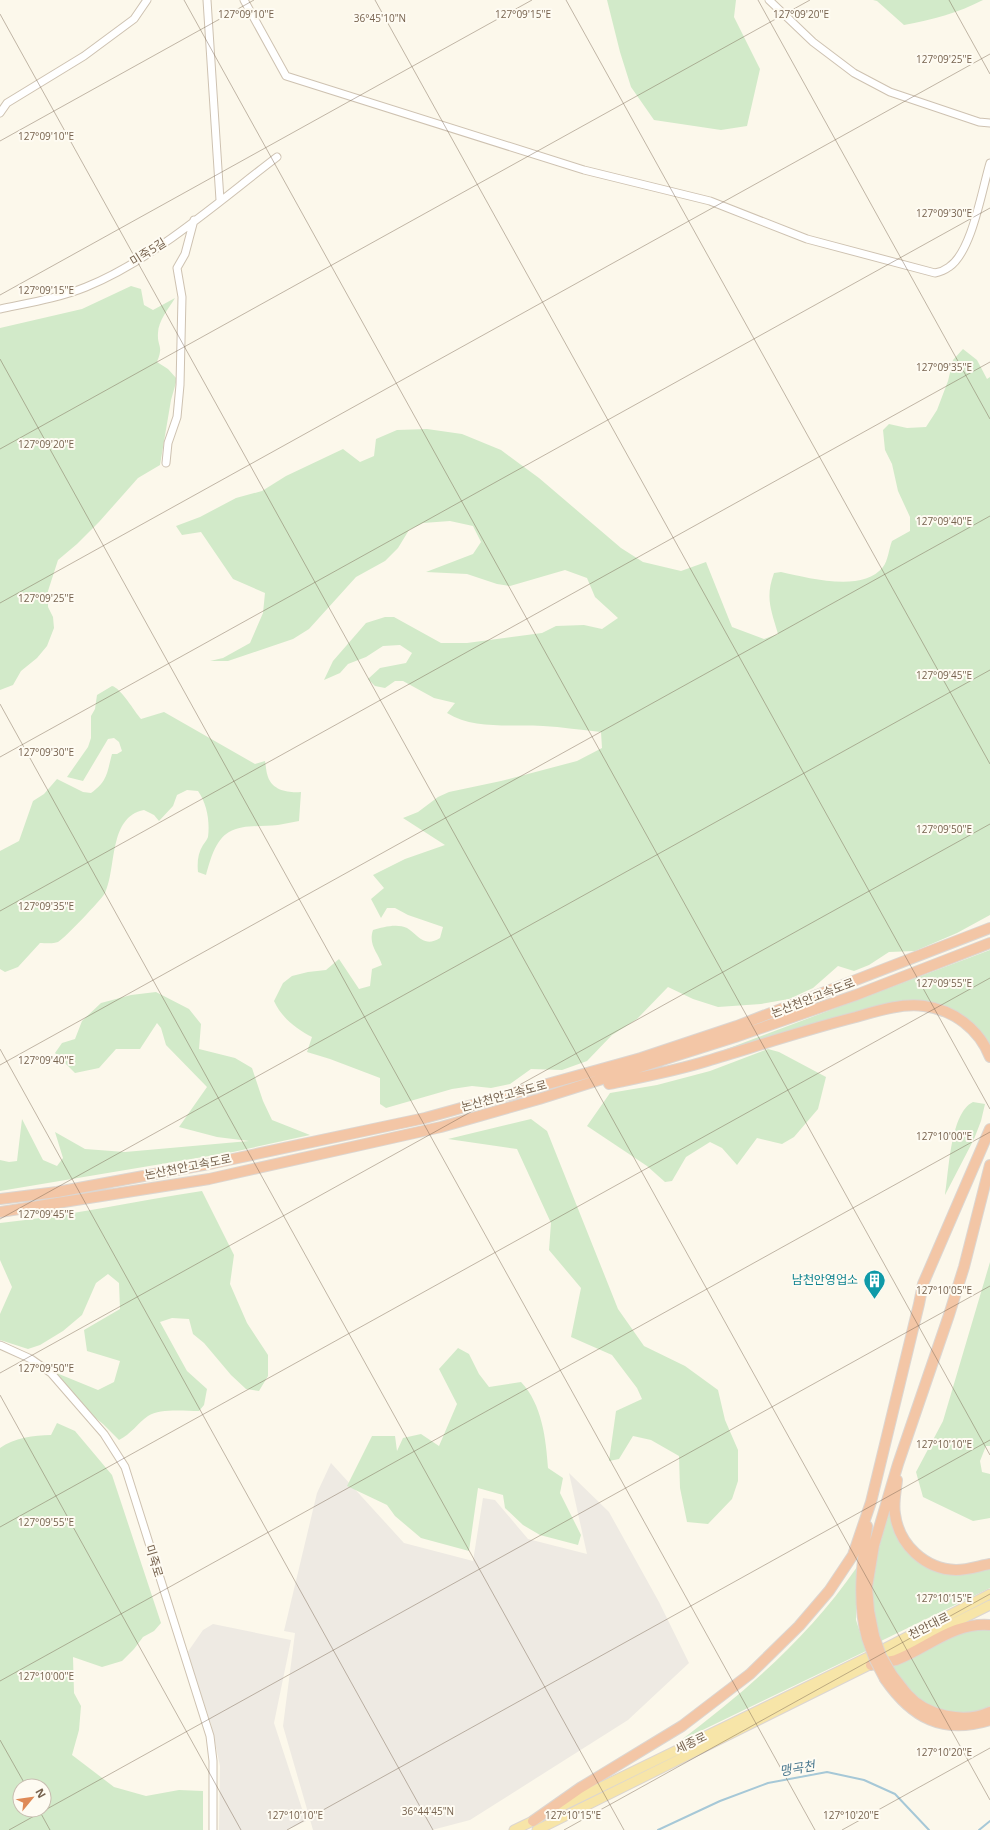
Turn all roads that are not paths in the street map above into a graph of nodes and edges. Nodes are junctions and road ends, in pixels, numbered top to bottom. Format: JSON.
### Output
{"nodes":[{"id":1,"x":147,"y":0,"type":"edge"},
{"id":2,"x":207,"y":0,"type":"edge"},
{"id":3,"x":244,"y":0,"type":"edge"},
{"id":4,"x":769,"y":0,"type":"edge"},
{"id":5,"x":0,"y":113,"type":"edge"},
{"id":6,"x":990,"y":123,"type":"edge"},
{"id":7,"x":277,"y":157,"type":"dead end"},
{"id":8,"x":990,"y":163,"type":"edge"},
{"id":9,"x":220,"y":200,"type":"junction"},
{"id":10,"x":194,"y":220,"type":"junction"},
{"id":11,"x":0,"y":309,"type":"edge"},
{"id":12,"x":166,"y":463,"type":"dead end"},
{"id":13,"x":990,"y":928,"type":"edge"},
{"id":14,"x":990,"y":943,"type":"edge"},
{"id":15,"x":990,"y":1057,"type":"edge"},
{"id":16,"x":539,"y":1099,"type":"junction"},
{"id":17,"x":990,"y":1130,"type":"edge"},
{"id":18,"x":990,"y":1165,"type":"edge"},
{"id":19,"x":0,"y":1199,"type":"edge"},
{"id":20,"x":0,"y":1212,"type":"edge"},
{"id":21,"x":0,"y":1345,"type":"edge"},
{"id":22,"x":898,"y":1464,"type":"junction"},
{"id":23,"x":870,"y":1502,"type":"junction"},
{"id":24,"x":990,"y":1564,"type":"edge"},
{"id":25,"x":990,"y":1594,"type":"edge"},
{"id":26,"x":990,"y":1605,"type":"edge"},
{"id":27,"x":990,"y":1625,"type":"edge"},
{"id":28,"x":870,"y":1637,"type":"junction"},
{"id":29,"x":870,"y":1661,"type":"junction"},
{"id":30,"x":888,"y":1677,"type":"junction"},
{"id":31,"x":990,"y":1712,"type":"edge"},
{"id":32,"x":990,"y":1720,"type":"edge"},
{"id":33,"x":535,"y":1826,"type":"edge"},
{"id":34,"x":213,"y":1830,"type":"edge"},
{"id":35,"x":514,"y":1830,"type":"edge"}],
"edges":[{"from":1,"to":5,"type":"street"},
{"from":2,"to":9,"type":"street"},
{"from":3,"to":8,"type":"street"},
{"from":4,"to":6,"type":"street"},
{"from":7,"to":9,"type":"street","name":"미죽5길"},
{"from":9,"to":10,"type":"street","name":"미죽5길"},
{"from":10,"to":11,"type":"street","name":"미죽5길"},
{"from":10,"to":12,"type":"street"},
{"from":13,"to":19,"type":"highway","name":"논산천안고속도로"},
{"from":14,"to":16,"type":"highway","name":"논산천안고속도로"},
{"from":15,"to":16,"type":"highway"},
{"from":16,"to":20,"type":"highway","name":"논산천안고속도로"},
{"from":17,"to":23,"type":"highway"},
{"from":18,"to":22,"type":"highway"},
{"from":21,"to":34,"type":"street","name":"미죽로"},
{"from":22,"to":24,"type":"highway"},
{"from":22,"to":28,"type":"highway"},
{"from":23,"to":28,"type":"highway"},
{"from":23,"to":33,"type":"highway"},
{"from":25,"to":29,"type":"main road","name":"천안대로"},
{"from":26,"to":29,"type":"main road","name":"천안대로"},
{"from":27,"to":29,"type":"highway"},
{"from":28,"to":30,"type":"highway","bridge":true},
{"from":29,"to":33,"type":"main road","name":"세종로"},
{"from":30,"to":31,"type":"highway"},
{"from":30,"to":32,"type":"highway"},
{"from":33,"to":35,"type":"main road","name":"세종로"}]}
